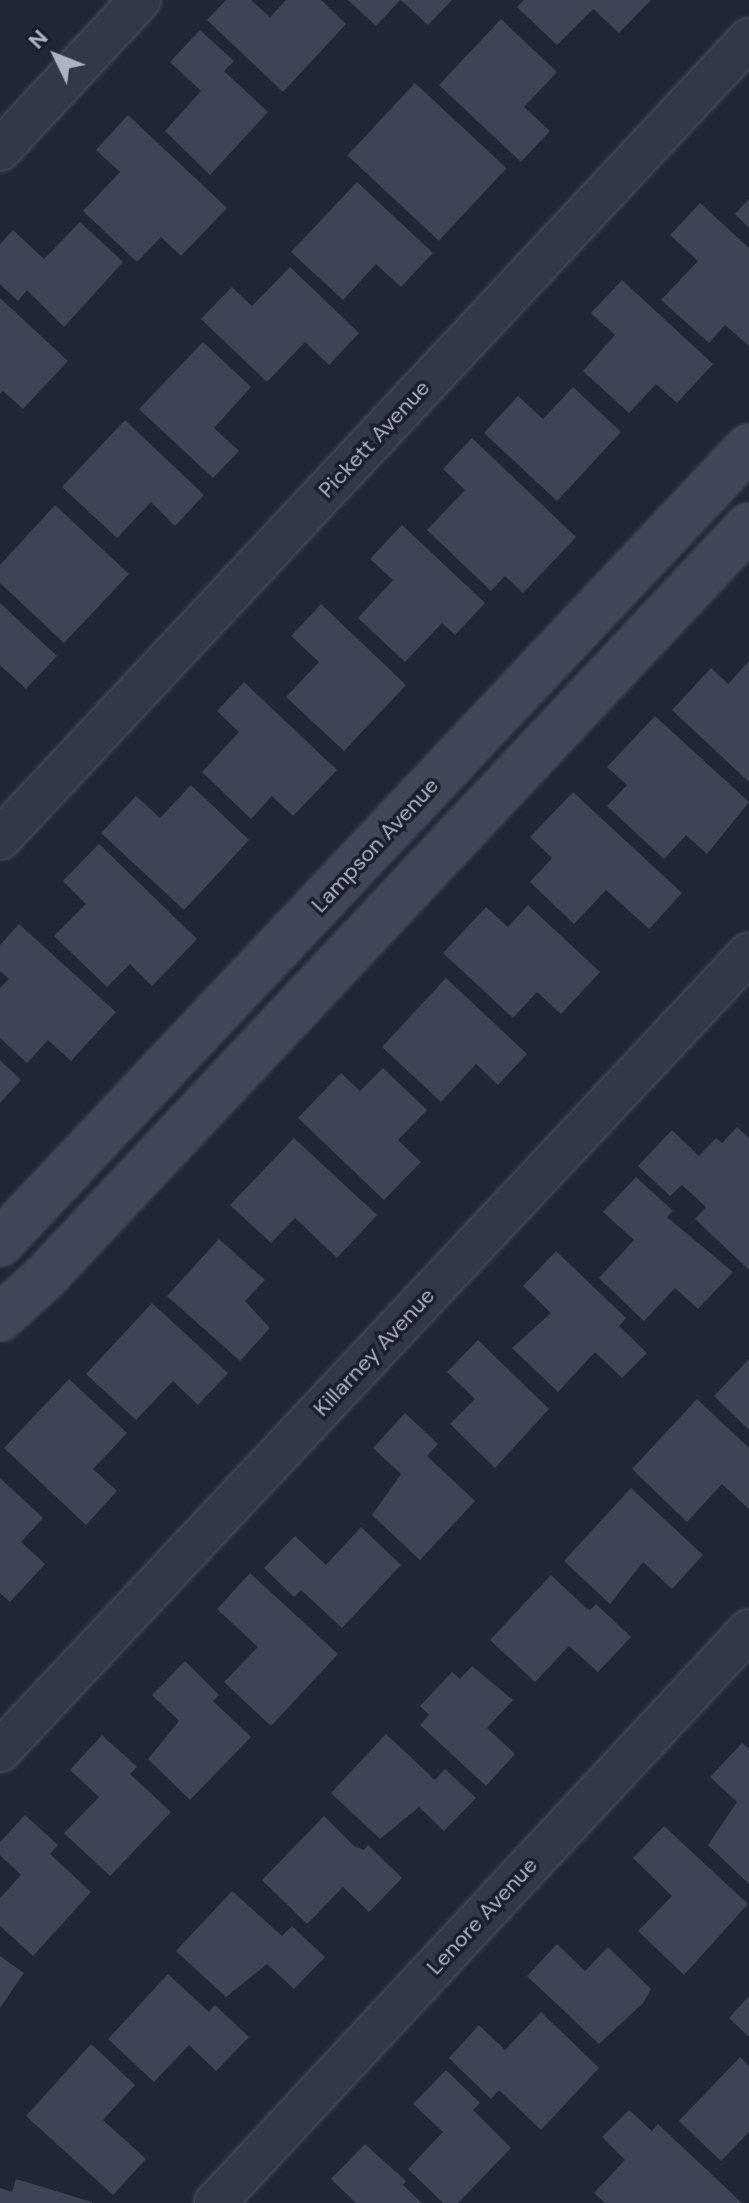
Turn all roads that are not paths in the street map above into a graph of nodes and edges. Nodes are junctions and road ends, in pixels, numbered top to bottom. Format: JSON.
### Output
{"nodes":[{"id":1,"x":140,"y":0,"type":"edge"},
{"id":2,"x":749,"y":39,"type":"edge"},
{"id":3,"x":0,"y":150,"type":"edge"},
{"id":4,"x":749,"y":447,"type":"edge"},
{"id":5,"x":749,"y":526,"type":"edge"},
{"id":6,"x":0,"y":839,"type":"edge"},
{"id":7,"x":749,"y":953,"type":"edge"},
{"id":8,"x":0,"y":1243,"type":"edge"},
{"id":9,"x":0,"y":1318,"type":"edge"},
{"id":10,"x":749,"y":1630,"type":"edge"},
{"id":11,"x":0,"y":1751,"type":"edge"},
{"id":12,"x":215,"y":2203,"type":"edge"}],
"edges":[{"from":1,"to":3,"type":"street"},
{"from":2,"to":6,"type":"street","name":"Pickett Avenue"},
{"from":4,"to":8,"type":"main road","name":"Lampson Avenue"},
{"from":5,"to":9,"type":"main road"},
{"from":7,"to":11,"type":"street","name":"Killarney Avenue"},
{"from":10,"to":12,"type":"street","name":"Lenore Avenue"}]}
